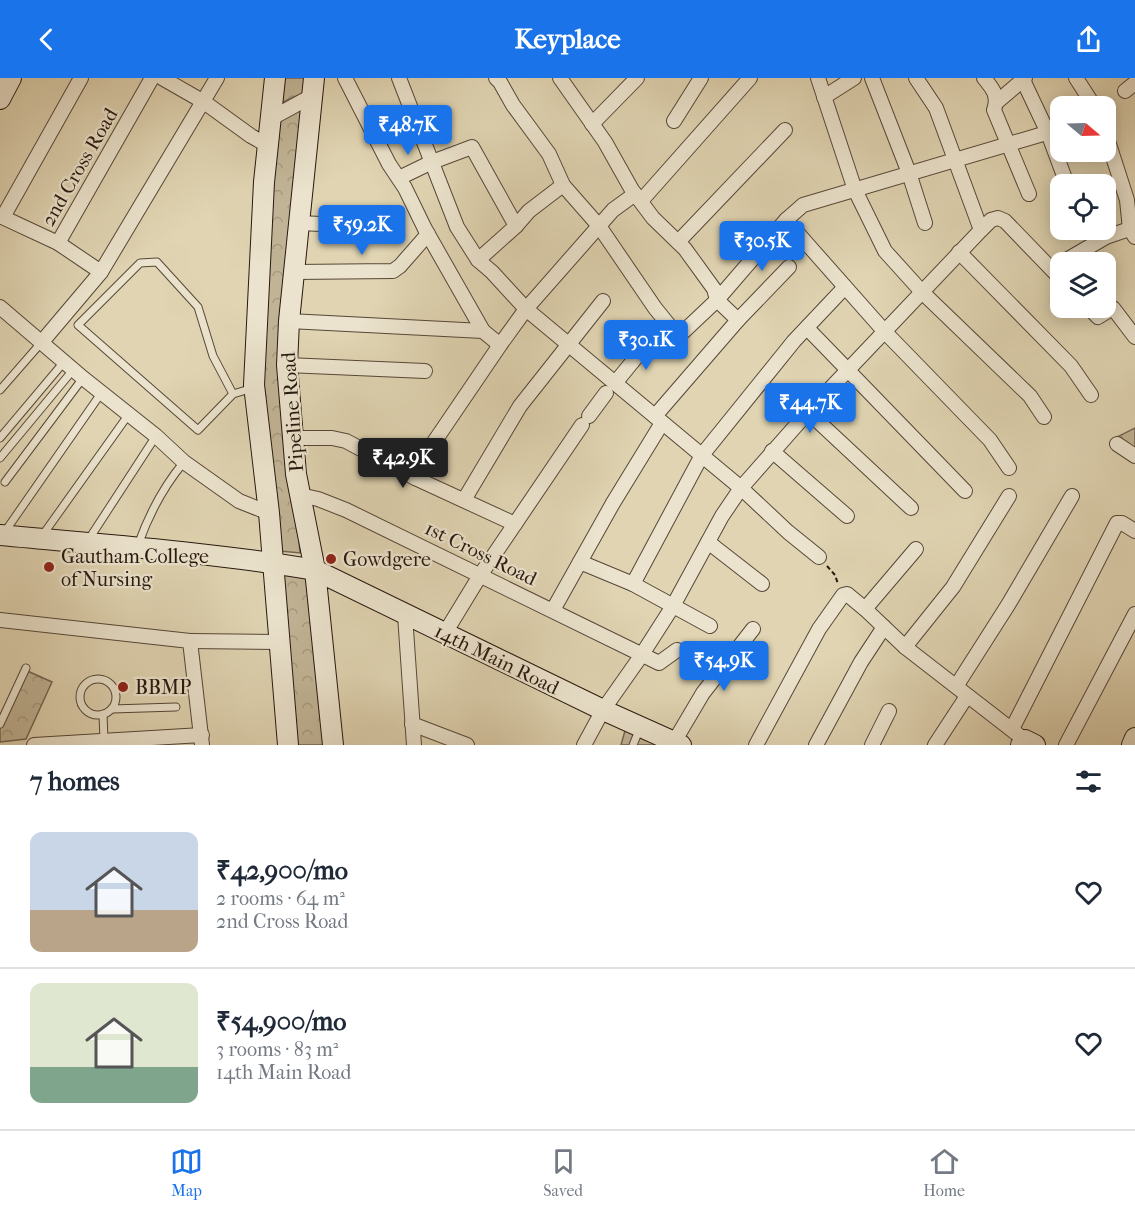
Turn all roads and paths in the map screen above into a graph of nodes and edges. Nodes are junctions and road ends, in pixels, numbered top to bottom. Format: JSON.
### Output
{"nodes":[{"id":1,"x":11,"y":78,"type":"edge"},
{"id":2,"x":81,"y":78,"type":"edge"},
{"id":3,"x":152,"y":78,"type":"edge"},
{"id":4,"x":162,"y":78,"type":"edge"},
{"id":5,"x":217,"y":78,"type":"edge"},
{"id":6,"x":275,"y":78,"type":"edge"},
{"id":7,"x":345,"y":78,"type":"edge"},
{"id":8,"x":399,"y":78,"type":"edge"},
{"id":9,"x":496,"y":78,"type":"edge"},
{"id":10,"x":637,"y":78,"type":"edge"},
{"id":11,"x":701,"y":78,"type":"edge"},
{"id":12,"x":750,"y":78,"type":"edge"},
{"id":13,"x":818,"y":78,"type":"edge"},
{"id":14,"x":854,"y":78,"type":"edge"},
{"id":15,"x":872,"y":78,"type":"edge"},
{"id":16,"x":916,"y":78,"type":"edge"},
{"id":17,"x":984,"y":78,"type":"edge"},
{"id":18,"x":1076,"y":78,"type":"edge"},
{"id":19,"x":1024,"y":79,"type":"edge"},
{"id":20,"x":564,"y":80,"type":"edge"},
{"id":21,"x":313,"y":87,"type":"edge"},
{"id":22,"x":1088,"y":96,"type":"edge"},
{"id":23,"x":824,"y":97,"type":"junction"},
{"id":24,"x":0,"y":99,"type":"edge"},
{"id":25,"x":204,"y":102,"type":"junction"},
{"id":26,"x":997,"y":102,"type":"junction"},
{"id":27,"x":270,"y":119,"type":"junction"},
{"id":28,"x":674,"y":120,"type":"dead end"},
{"id":29,"x":592,"y":124,"type":"junction"},
{"id":30,"x":1050,"y":124,"type":"edge"},
{"id":31,"x":785,"y":130,"type":"dead end"},
{"id":32,"x":1050,"y":132,"type":"edge"},
{"id":33,"x":267,"y":145,"type":"junction"},
{"id":34,"x":1008,"y":145,"type":"junction"},
{"id":35,"x":955,"y":159,"type":"junction"},
{"id":36,"x":432,"y":162,"type":"junction"},
{"id":37,"x":1115,"y":162,"type":"edge"},
{"id":38,"x":909,"y":173,"type":"junction"},
{"id":39,"x":399,"y":178,"type":"junction"},
{"id":40,"x":563,"y":185,"type":"junction"},
{"id":41,"x":855,"y":190,"type":"junction"},
{"id":42,"x":1029,"y":194,"type":"dead end"},
{"id":43,"x":638,"y":198,"type":"junction"},
{"id":44,"x":1,"y":217,"type":"edge"},
{"id":45,"x":786,"y":220,"type":"junction"},
{"id":46,"x":299,"y":223,"type":"junction"},
{"id":47,"x":925,"y":223,"type":"dead end"},
{"id":48,"x":365,"y":226,"type":"dead end"},
{"id":49,"x":516,"y":226,"type":"junction"},
{"id":50,"x":599,"y":226,"type":"junction"},
{"id":51,"x":981,"y":230,"type":"junction"},
{"id":52,"x":1133,"y":231,"type":"edge"},
{"id":53,"x":1116,"y":233,"type":"edge"},
{"id":54,"x":428,"y":234,"type":"junction"},
{"id":55,"x":1090,"y":240,"type":"edge"},
{"id":56,"x":678,"y":242,"type":"junction"},
{"id":57,"x":58,"y":243,"type":"junction"},
{"id":58,"x":958,"y":252,"type":"junction"},
{"id":59,"x":1076,"y":252,"type":"edge"},
{"id":60,"x":478,"y":260,"type":"junction"},
{"id":61,"x":1050,"y":260,"type":"edge"},
{"id":62,"x":789,"y":267,"type":"dead end"},
{"id":63,"x":101,"y":272,"type":"junction"},
{"id":64,"x":294,"y":272,"type":"junction"},
{"id":65,"x":845,"y":287,"type":"junction"},
{"id":66,"x":922,"y":292,"type":"junction"},
{"id":67,"x":717,"y":300,"type":"junction"},
{"id":68,"x":603,"y":302,"type":"dead end"},
{"id":69,"x":0,"y":308,"type":"edge"},
{"id":70,"x":526,"y":309,"type":"junction"},
{"id":71,"x":1116,"y":312,"type":"edge"},
{"id":72,"x":738,"y":320,"type":"junction"},
{"id":73,"x":289,"y":321,"type":"junction"},
{"id":74,"x":807,"y":328,"type":"junction"},
{"id":75,"x":483,"y":331,"type":"junction"},
{"id":76,"x":885,"y":333,"type":"junction"},
{"id":77,"x":1135,"y":337,"type":"edge"},
{"id":78,"x":651,"y":339,"type":"dead end"},
{"id":79,"x":41,"y":343,"type":"junction"},
{"id":80,"x":500,"y":345,"type":"junction"},
{"id":81,"x":569,"y":345,"type":"junction"},
{"id":82,"x":287,"y":365,"type":"junction"},
{"id":83,"x":73,"y":370,"type":"junction"},
{"id":84,"x":425,"y":371,"type":"dead end"},
{"id":85,"x":847,"y":371,"type":"junction"},
{"id":86,"x":616,"y":382,"type":"junction"},
{"id":87,"x":254,"y":388,"type":"junction"},
{"id":88,"x":0,"y":390,"type":"edge"},
{"id":89,"x":102,"y":392,"type":"junction"},
{"id":90,"x":606,"y":393,"type":"dead end"},
{"id":91,"x":233,"y":394,"type":"junction"},
{"id":92,"x":1091,"y":395,"type":"dead end"},
{"id":93,"x":808,"y":412,"type":"junction"},
{"id":94,"x":129,"y":414,"type":"junction"},
{"id":95,"x":1044,"y":417,"type":"dead end"},
{"id":96,"x":658,"y":420,"type":"junction"},
{"id":97,"x":156,"y":436,"type":"junction"},
{"id":98,"x":0,"y":438,"type":"edge"},
{"id":99,"x":294,"y":438,"type":"junction"},
{"id":100,"x":1117,"y":444,"type":"dead end"},
{"id":101,"x":772,"y":451,"type":"junction"},
{"id":102,"x":702,"y":455,"type":"junction"},
{"id":103,"x":1135,"y":456,"type":"edge"},
{"id":104,"x":0,"y":458,"type":"edge"},
{"id":105,"x":184,"y":462,"type":"junction"},
{"id":106,"x":1009,"y":468,"type":"dead end"},
{"id":107,"x":415,"y":478,"type":"junction"},
{"id":108,"x":5,"y":482,"type":"dead end"},
{"id":109,"x":741,"y":488,"type":"junction"},
{"id":110,"x":965,"y":491,"type":"dead end"},
{"id":111,"x":300,"y":495,"type":"junction"},
{"id":112,"x":1010,"y":496,"type":"dead end"},
{"id":113,"x":1072,"y":496,"type":"dead end"},
{"id":114,"x":464,"y":500,"type":"junction"},
{"id":115,"x":911,"y":508,"type":"dead end"},
{"id":116,"x":269,"y":513,"type":"junction"},
{"id":117,"x":847,"y":516,"type":"dead end"},
{"id":118,"x":515,"y":524,"type":"junction"},
{"id":119,"x":1135,"y":531,"type":"edge"},
{"id":120,"x":1,"y":537,"type":"edge"},
{"id":121,"x":41,"y":537,"type":"junction"},
{"id":122,"x":708,"y":542,"type":"junction"},
{"id":123,"x":87,"y":543,"type":"junction"},
{"id":124,"x":138,"y":546,"type":"junction"},
{"id":125,"x":916,"y":549,"type":"dead end"},
{"id":126,"x":819,"y":557,"type":"joint"},
{"id":127,"x":580,"y":562,"type":"junction"},
{"id":128,"x":273,"y":563,"type":"junction"},
{"id":129,"x":315,"y":570,"type":"junction"},
{"id":130,"x":481,"y":574,"type":"junction"},
{"id":131,"x":633,"y":584,"type":"junction"},
{"id":132,"x":762,"y":584,"type":"dead end"},
{"id":133,"x":843,"y":595,"type":"junction"},
{"id":134,"x":673,"y":606,"type":"junction"},
{"id":135,"x":865,"y":609,"type":"junction"},
{"id":136,"x":554,"y":610,"type":"junction"},
{"id":137,"x":1135,"y":614,"type":"edge"},
{"id":138,"x":405,"y":615,"type":"junction"},
{"id":139,"x":0,"y":620,"type":"edge"},
{"id":140,"x":710,"y":626,"type":"dead end"},
{"id":141,"x":884,"y":627,"type":"junction"},
{"id":142,"x":753,"y":629,"type":"dead end"},
{"id":143,"x":445,"y":633,"type":"junction"},
{"id":144,"x":190,"y":641,"type":"junction"},
{"id":145,"x":279,"y":642,"type":"junction"},
{"id":146,"x":905,"y":647,"type":"junction"},
{"id":147,"x":677,"y":650,"type":"dead end"},
{"id":148,"x":641,"y":656,"type":"junction"},
{"id":149,"x":26,"y":668,"type":"dead end"},
{"id":150,"x":957,"y":685,"type":"junction"},
{"id":151,"x":967,"y":696,"type":"junction"},
{"id":152,"x":176,"y":707,"type":"dead end"},
{"id":153,"x":112,"y":709,"type":"junction"},
{"id":154,"x":603,"y":710,"type":"junction"},
{"id":155,"x":889,"y":711,"type":"dead end"},
{"id":156,"x":103,"y":714,"type":"junction"},
{"id":157,"x":0,"y":723,"type":"edge"},
{"id":158,"x":412,"y":724,"type":"junction"},
{"id":159,"x":641,"y":726,"type":"junction"},
{"id":160,"x":1135,"y":738,"type":"edge"},
{"id":161,"x":202,"y":740,"type":"edge"},
{"id":162,"x":1023,"y":740,"type":"edge"},
{"id":163,"x":104,"y":741,"type":"junction"},
{"id":164,"x":677,"y":743,"type":"edge"},
{"id":165,"x":60,"y":744,"type":"edge"},
{"id":166,"x":34,"y":745,"type":"edge"},
{"id":167,"x":288,"y":745,"type":"edge"},
{"id":168,"x":333,"y":745,"type":"edge"},
{"id":169,"x":414,"y":745,"type":"edge"},
{"id":170,"x":467,"y":745,"type":"edge"},
{"id":171,"x":584,"y":745,"type":"edge"},
{"id":172,"x":633,"y":745,"type":"edge"},
{"id":173,"x":756,"y":745,"type":"edge"},
{"id":174,"x":816,"y":745,"type":"edge"},
{"id":175,"x":872,"y":745,"type":"edge"},
{"id":176,"x":935,"y":745,"type":"edge"},
{"id":177,"x":1066,"y":745,"type":"edge"},
{"id":178,"x":1132,"y":745,"type":"edge"}],
"edges":[{"from":1,"to":24,"type":"main road"},
{"from":2,"to":44,"type":"street"},
{"from":3,"to":57,"type":"street","name":"2nd Cross Road"},
{"from":4,"to":25,"type":"street"},
{"from":5,"to":25,"type":"street"},
{"from":6,"to":27,"type":"main road","name":"Pipeline Road"},
{"from":7,"to":39,"type":"street"},
{"from":8,"to":36,"type":"street"},
{"from":9,"to":40,"type":"street"},
{"from":10,"to":29,"type":"street"},
{"from":11,"to":28,"type":"street"},
{"from":12,"to":43,"type":"street"},
{"from":13,"to":23,"type":"street"},
{"from":14,"to":23,"type":"street"},
{"from":15,"to":38,"type":"street"},
{"from":16,"to":35,"type":"street"},
{"from":17,"to":26,"type":"street"},
{"from":18,"to":22,"type":"street"},
{"from":19,"to":26,"type":"street"},
{"from":19,"to":30,"type":"street"},
{"from":20,"to":29,"type":"street"},
{"from":21,"to":27,"type":"street"},
{"from":21,"to":46,"type":"main road","name":"Pipeline Road"},
{"from":23,"to":41,"type":"street"},
{"from":25,"to":33,"type":"street"},
{"from":25,"to":63,"type":"street"},
{"from":26,"to":34,"type":"street"},
{"from":27,"to":33,"type":"main road","name":"Pipeline Road"},
{"from":29,"to":43,"type":"street"},
{"from":31,"to":56,"type":"street"},
{"from":32,"to":34,"type":"street"},
{"from":33,"to":87,"type":"main road","name":"Pipeline Road"},
{"from":34,"to":35,"type":"street"},
{"from":34,"to":42,"type":"street"},
{"from":35,"to":38,"type":"street"},
{"from":35,"to":51,"type":"street"},
{"from":36,"to":39,"type":"street"},
{"from":36,"to":49,"type":"street"},
{"from":36,"to":60,"type":"street"},
{"from":37,"to":52,"type":"street"},
{"from":38,"to":41,"type":"street"},
{"from":38,"to":47,"type":"street"},
{"from":39,"to":54,"type":"street"},
{"from":40,"to":49,"type":"street"},
{"from":40,"to":50,"type":"street"},
{"from":41,"to":45,"type":"street"},
{"from":41,"to":66,"type":"street"},
{"from":43,"to":50,"type":"street"},
{"from":43,"to":56,"type":"street"},
{"from":44,"to":57,"type":"street"},
{"from":45,"to":65,"type":"street"},
{"from":45,"to":67,"type":"street"},
{"from":46,"to":48,"type":"street"},
{"from":46,"to":64,"type":"main road","name":"Pipeline Road"},
{"from":49,"to":60,"type":"street"},
{"from":50,"to":67,"type":"street"},
{"from":50,"to":70,"type":"street"},
{"from":51,"to":58,"type":"street"},
{"from":51,"to":61,"type":"street"},
{"from":52,"to":53,"type":"street"},
{"from":54,"to":64,"type":"street"},
{"from":54,"to":75,"type":"street"},
{"from":55,"to":59,"type":"street"},
{"from":56,"to":67,"type":"street"},
{"from":57,"to":63,"type":"street"},
{"from":58,"to":66,"type":"street"},
{"from":58,"to":92,"type":"street"},
{"from":60,"to":70,"type":"street"},
{"from":62,"to":72,"type":"street"},
{"from":63,"to":79,"type":"street"},
{"from":64,"to":73,"type":"main road","name":"Pipeline Road"},
{"from":65,"to":74,"type":"street"},
{"from":65,"to":76,"type":"street"},
{"from":66,"to":76,"type":"street"},
{"from":66,"to":95,"type":"street"},
{"from":67,"to":72,"type":"street"},
{"from":68,"to":81,"type":"street"},
{"from":69,"to":79,"type":"street"},
{"from":70,"to":80,"type":"street"},
{"from":70,"to":81,"type":"street"},
{"from":71,"to":77,"type":"street"},
{"from":72,"to":96,"type":"street"},
{"from":73,"to":75,"type":"street"},
{"from":73,"to":82,"type":"main road","name":"Pipeline Road"},
{"from":74,"to":85,"type":"street"},
{"from":74,"to":102,"type":"street"},
{"from":75,"to":80,"type":"street"},
{"from":76,"to":85,"type":"street"},
{"from":76,"to":106,"type":"street"},
{"from":78,"to":86,"type":"street"},
{"from":79,"to":83,"type":"street"},
{"from":79,"to":88,"type":"lane"},
{"from":80,"to":107,"type":"street"},
{"from":81,"to":86,"type":"street"},
{"from":81,"to":114,"type":"street"},
{"from":82,"to":84,"type":"street"},
{"from":82,"to":99,"type":"main road","name":"Pipeline Road"},
{"from":83,"to":89,"type":"street"},
{"from":83,"to":98,"type":"lane"},
{"from":83,"to":104,"type":"lane"},
{"from":83,"to":108,"type":"lane"},
{"from":85,"to":93,"type":"street"},
{"from":85,"to":110,"type":"street"},
{"from":86,"to":96,"type":"street"},
{"from":87,"to":91,"type":"lane"},
{"from":87,"to":116,"type":"main road","name":"Pipeline Road"},
{"from":89,"to":94,"type":"street"},
{"from":89,"to":120,"type":"lane"},
{"from":90,"to":118,"type":"street"},
{"from":91,"to":91,"type":"lane"},
{"from":93,"to":101,"type":"street"},
{"from":93,"to":115,"type":"street"},
{"from":94,"to":97,"type":"street"},
{"from":94,"to":121,"type":"lane"},
{"from":96,"to":102,"type":"street"},
{"from":96,"to":127,"type":"street"},
{"from":97,"to":105,"type":"street"},
{"from":97,"to":123,"type":"lane"},
{"from":99,"to":107,"type":"street"},
{"from":99,"to":111,"type":"main road","name":"Pipeline Road"},
{"from":100,"to":103,"type":"street"},
{"from":101,"to":109,"type":"street"},
{"from":101,"to":117,"type":"street"},
{"from":102,"to":109,"type":"street"},
{"from":102,"to":131,"type":"street"},
{"from":105,"to":116,"type":"street"},
{"from":105,"to":124,"type":"lane"},
{"from":107,"to":114,"type":"street"},
{"from":109,"to":122,"type":"street"},
{"from":109,"to":126,"type":"street"},
{"from":111,"to":129,"type":"main road","name":"Pipeline Road"},
{"from":111,"to":130,"type":"street","name":"1st Cross Road"},
{"from":112,"to":146,"type":"street"},
{"from":113,"to":150,"type":"street"},
{"from":114,"to":118,"type":"street"},
{"from":116,"to":128,"type":"main road","name":"Pipeline Road"},
{"from":118,"to":130,"type":"street"},
{"from":119,"to":162,"type":"street"},
{"from":120,"to":121,"type":"main road","name":"14th Main Road"},
{"from":121,"to":123,"type":"main road","name":"14th Main Road"},
{"from":122,"to":132,"type":"street"},
{"from":122,"to":134,"type":"street"},
{"from":123,"to":124,"type":"main road","name":"14th Main Road"},
{"from":124,"to":128,"type":"main road","name":"14th Main Road"},
{"from":125,"to":135,"type":"street"},
{"from":126,"to":133,"type":"path"},
{"from":127,"to":131,"type":"street"},
{"from":127,"to":136,"type":"street"},
{"from":128,"to":129,"type":"main road","name":"14th Main Road"},
{"from":128,"to":145,"type":"main road","name":"Pipeline Road"},
{"from":129,"to":138,"type":"main road","name":"14th Main Road"},
{"from":129,"to":168,"type":"main road","name":"Pipeline Road"},
{"from":130,"to":136,"type":"street","name":"1st Cross Road"},
{"from":130,"to":143,"type":"street"},
{"from":131,"to":134,"type":"street"},
{"from":133,"to":135,"type":"street"},
{"from":133,"to":173,"type":"street"},
{"from":134,"to":140,"type":"street"},
{"from":134,"to":148,"type":"street"},
{"from":135,"to":141,"type":"street"},
{"from":136,"to":148,"type":"street","name":"1st Cross Road"},
{"from":137,"to":177,"type":"street"},
{"from":138,"to":143,"type":"main road","name":"14th Main Road"},
{"from":138,"to":158,"type":"street"},
{"from":139,"to":144,"type":"street"},
{"from":141,"to":146,"type":"street"},
{"from":141,"to":174,"type":"street"},
{"from":142,"to":164,"type":"street"},
{"from":143,"to":154,"type":"main road","name":"14th Main Road"},
{"from":144,"to":145,"type":"street"},
{"from":144,"to":161,"type":"street"},
{"from":145,"to":167,"type":"main road","name":"Pipeline Road"},
{"from":146,"to":150,"type":"street"},
{"from":147,"to":148,"type":"street"},
{"from":148,"to":154,"type":"street"},
{"from":149,"to":157,"type":"lane"},
{"from":150,"to":151,"type":"street"},
{"from":151,"to":162,"type":"street"},
{"from":151,"to":176,"type":"street"},
{"from":152,"to":153,"type":"lane"},
{"from":153,"to":156,"type":"lane"},
{"from":153,"to":156,"type":"lane"},
{"from":154,"to":159,"type":"main road","name":"14th Main Road"},
{"from":154,"to":171,"type":"street"},
{"from":155,"to":175,"type":"street"},
{"from":156,"to":163,"type":"lane"},
{"from":158,"to":169,"type":"street"},
{"from":158,"to":170,"type":"street"},
{"from":159,"to":164,"type":"main road","name":"14th Main Road"},
{"from":159,"to":172,"type":"lane"},
{"from":160,"to":178,"type":"main road"},
{"from":161,"to":163,"type":"street"},
{"from":163,"to":165,"type":"street"},
{"from":165,"to":166,"type":"street"}]}
